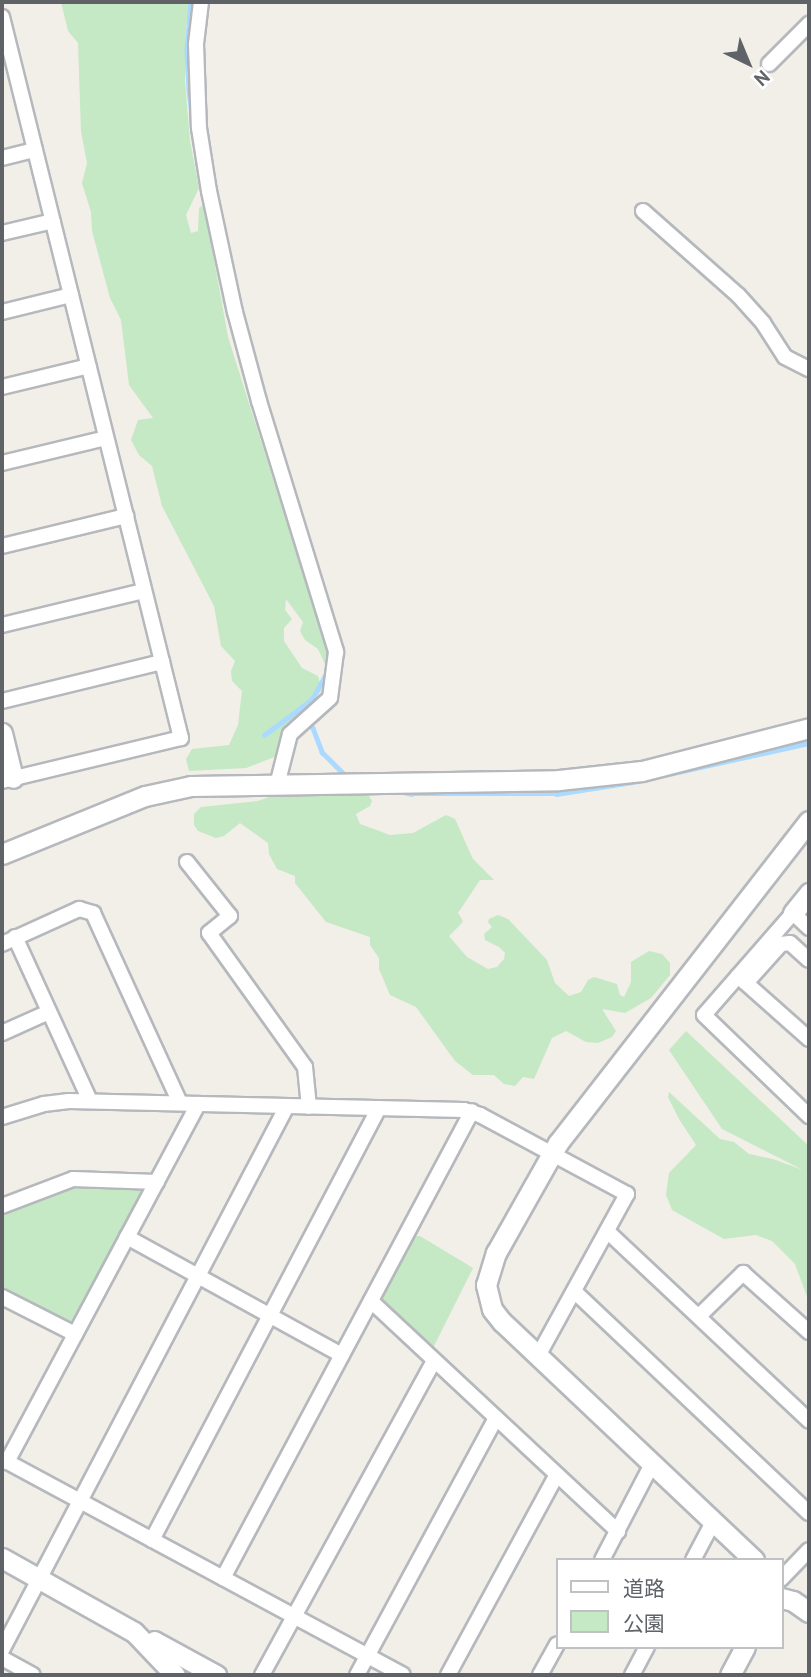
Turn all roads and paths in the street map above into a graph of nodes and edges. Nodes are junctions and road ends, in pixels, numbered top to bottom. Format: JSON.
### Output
{"nodes":[{"id":1,"x":201,"y":2,"type":"edge"},
{"id":2,"x":2,"y":17,"type":"edge"},
{"id":3,"x":809,"y":24,"type":"edge"},
{"id":4,"x":769,"y":64,"type":"dead end"},
{"id":5,"x":17,"y":77,"type":"junction"},
{"id":6,"x":2,"y":81,"type":"edge"},
{"id":7,"x":35,"y":150,"type":"junction"},
{"id":8,"x":2,"y":158,"type":"edge"},
{"id":9,"x":643,"y":211,"type":"dead end"},
{"id":10,"x":53,"y":221,"type":"junction"},
{"id":11,"x":2,"y":233,"type":"edge"},
{"id":12,"x":71,"y":295,"type":"junction"},
{"id":13,"x":2,"y":312,"type":"edge"},
{"id":14,"x":89,"y":366,"type":"junction"},
{"id":15,"x":809,"y":369,"type":"edge"},
{"id":16,"x":2,"y":387,"type":"edge"},
{"id":17,"x":106,"y":438,"type":"junction"},
{"id":18,"x":2,"y":463,"type":"edge"},
{"id":19,"x":126,"y":516,"type":"junction"},
{"id":20,"x":2,"y":546,"type":"edge"},
{"id":21,"x":145,"y":591,"type":"junction"},
{"id":22,"x":2,"y":625,"type":"edge"},
{"id":23,"x":162,"y":662,"type":"junction"},
{"id":24,"x":2,"y":701,"type":"edge"},
{"id":25,"x":809,"y":728,"type":"edge"},
{"id":26,"x":2,"y":733,"type":"edge"},
{"id":27,"x":7,"y":780,"type":"edge"},
{"id":28,"x":277,"y":785,"type":"junction"},
{"id":29,"x":809,"y":821,"type":"edge"},
{"id":30,"x":2,"y":854,"type":"edge"},
{"id":31,"x":187,"y":862,"type":"dead end"},
{"id":32,"x":809,"y":893,"type":"edge"},
{"id":33,"x":793,"y":913,"type":"junction"},
{"id":34,"x":809,"y":928,"type":"edge"},
{"id":35,"x":9,"y":940,"type":"edge"},
{"id":36,"x":809,"y":960,"type":"edge"},
{"id":37,"x":742,"y":979,"type":"junction"},
{"id":38,"x":50,"y":1012,"type":"junction"},
{"id":39,"x":2,"y":1032,"type":"edge"},
{"id":40,"x":809,"y":1039,"type":"edge"},
{"id":41,"x":90,"y":1101,"type":"junction"},
{"id":42,"x":180,"y":1103,"type":"junction"},
{"id":43,"x":198,"y":1104,"type":"junction"},
{"id":44,"x":287,"y":1106,"type":"junction"},
{"id":45,"x":309,"y":1107,"type":"junction"},
{"id":46,"x":379,"y":1108,"type":"junction"},
{"id":47,"x":472,"y":1111,"type":"junction"},
{"id":48,"x":809,"y":1116,"type":"edge"},
{"id":49,"x":2,"y":1117,"type":"edge"},
{"id":50,"x":551,"y":1153,"type":"junction"},
{"id":51,"x":157,"y":1182,"type":"junction"},
{"id":52,"x":2,"y":1206,"type":"edge"},
{"id":53,"x":607,"y":1231,"type":"junction"},
{"id":54,"x":127,"y":1237,"type":"junction"},
{"id":55,"x":198,"y":1276,"type":"junction"},
{"id":56,"x":573,"y":1291,"type":"junction"},
{"id":57,"x":2,"y":1298,"type":"edge"},
{"id":58,"x":371,"y":1301,"type":"junction"},
{"id":59,"x":270,"y":1315,"type":"junction"},
{"id":60,"x":699,"y":1316,"type":"junction"},
{"id":61,"x":809,"y":1332,"type":"edge"},
{"id":62,"x":75,"y":1334,"type":"junction"},
{"id":63,"x":342,"y":1354,"type":"junction"},
{"id":64,"x":538,"y":1356,"type":"junction"},
{"id":65,"x":434,"y":1361,"type":"junction"},
{"id":66,"x":496,"y":1419,"type":"junction"},
{"id":67,"x":809,"y":1421,"type":"edge"},
{"id":68,"x":4,"y":1461,"type":"edge"},
{"id":69,"x":652,"y":1464,"type":"junction"},
{"id":70,"x":556,"y":1476,"type":"junction"},
{"id":71,"x":80,"y":1501,"type":"junction"},
{"id":72,"x":809,"y":1513,"type":"edge"},
{"id":73,"x":713,"y":1522,"type":"junction"},
{"id":74,"x":618,"y":1531,"type":"junction"},
{"id":75,"x":152,"y":1540,"type":"junction"},
{"id":76,"x":809,"y":1550,"type":"edge"},
{"id":77,"x":2,"y":1558,"type":"edge"},
{"id":78,"x":604,"y":1558,"type":"edge"},
{"id":79,"x":694,"y":1558,"type":"edge"},
{"id":80,"x":752,"y":1558,"type":"edge"},
{"id":81,"x":783,"y":1577,"type":"edge"},
{"id":82,"x":39,"y":1578,"type":"junction"},
{"id":83,"x":223,"y":1578,"type":"junction"},
{"id":84,"x":783,"y":1599,"type":"edge"},
{"id":85,"x":809,"y":1612,"type":"edge"},
{"id":86,"x":294,"y":1616,"type":"junction"},
{"id":87,"x":119,"y":1622,"type":"junction"},
{"id":88,"x":556,"y":1646,"type":"edge"},
{"id":89,"x":646,"y":1649,"type":"edge"},
{"id":90,"x":744,"y":1649,"type":"edge"},
{"id":91,"x":2,"y":1650,"type":"edge"},
{"id":92,"x":367,"y":1656,"type":"junction"},
{"id":93,"x":2,"y":1658,"type":"edge"},
{"id":94,"x":33,"y":1675,"type":"edge"},
{"id":95,"x":175,"y":1675,"type":"edge"},
{"id":96,"x":216,"y":1675,"type":"edge"},
{"id":97,"x":262,"y":1675,"type":"edge"},
{"id":98,"x":357,"y":1675,"type":"edge"},
{"id":99,"x":403,"y":1675,"type":"edge"},
{"id":100,"x":448,"y":1675,"type":"edge"},
{"id":101,"x":540,"y":1675,"type":"edge"},
{"id":102,"x":632,"y":1675,"type":"edge"},
{"id":103,"x":730,"y":1675,"type":"edge"}],
"edges":[{"from":1,"to":28,"type":"street"},
{"from":2,"to":5,"type":"street"},
{"from":3,"to":4,"type":"street"},
{"from":5,"to":6,"type":"street"},
{"from":5,"to":7,"type":"street"},
{"from":7,"to":8,"type":"street"},
{"from":7,"to":10,"type":"street"},
{"from":9,"to":15,"type":"street"},
{"from":10,"to":11,"type":"street"},
{"from":10,"to":12,"type":"street"},
{"from":12,"to":13,"type":"street"},
{"from":12,"to":14,"type":"street"},
{"from":14,"to":16,"type":"street"},
{"from":14,"to":17,"type":"street"},
{"from":17,"to":18,"type":"street"},
{"from":17,"to":19,"type":"street"},
{"from":19,"to":20,"type":"street"},
{"from":19,"to":21,"type":"street"},
{"from":21,"to":22,"type":"street"},
{"from":21,"to":23,"type":"street"},
{"from":23,"to":24,"type":"street"},
{"from":23,"to":27,"type":"street"},
{"from":25,"to":28,"type":"street"},
{"from":26,"to":27,"type":"street"},
{"from":28,"to":30,"type":"street"},
{"from":29,"to":50,"type":"street"},
{"from":31,"to":45,"type":"street"},
{"from":32,"to":33,"type":"street"},
{"from":33,"to":34,"type":"street"},
{"from":33,"to":37,"type":"street"},
{"from":35,"to":38,"type":"street"},
{"from":35,"to":42,"type":"street"},
{"from":36,"to":37,"type":"street"},
{"from":37,"to":40,"type":"street"},
{"from":37,"to":48,"type":"street"},
{"from":38,"to":39,"type":"street"},
{"from":38,"to":41,"type":"street"},
{"from":41,"to":42,"type":"street"},
{"from":41,"to":49,"type":"street"},
{"from":42,"to":43,"type":"street"},
{"from":43,"to":44,"type":"street"},
{"from":43,"to":51,"type":"street"},
{"from":44,"to":45,"type":"street"},
{"from":44,"to":55,"type":"street"},
{"from":45,"to":46,"type":"street"},
{"from":46,"to":47,"type":"street"},
{"from":46,"to":59,"type":"street"},
{"from":47,"to":50,"type":"street"},
{"from":47,"to":58,"type":"street"},
{"from":50,"to":53,"type":"street"},
{"from":50,"to":64,"type":"street"},
{"from":51,"to":52,"type":"street"},
{"from":51,"to":54,"type":"street"},
{"from":53,"to":56,"type":"street"},
{"from":53,"to":60,"type":"street"},
{"from":54,"to":55,"type":"street"},
{"from":54,"to":62,"type":"street"},
{"from":55,"to":59,"type":"street"},
{"from":55,"to":71,"type":"street"},
{"from":56,"to":64,"type":"street"},
{"from":56,"to":72,"type":"street"},
{"from":57,"to":62,"type":"street"},
{"from":58,"to":63,"type":"street"},
{"from":58,"to":65,"type":"street"},
{"from":59,"to":63,"type":"street"},
{"from":59,"to":75,"type":"street"},
{"from":60,"to":61,"type":"street"},
{"from":60,"to":67,"type":"street"},
{"from":62,"to":68,"type":"street"},
{"from":63,"to":83,"type":"street"},
{"from":64,"to":69,"type":"street"},
{"from":65,"to":66,"type":"street"},
{"from":65,"to":86,"type":"street"},
{"from":66,"to":70,"type":"street"},
{"from":66,"to":92,"type":"street"},
{"from":68,"to":71,"type":"street"},
{"from":69,"to":73,"type":"street"},
{"from":69,"to":74,"type":"street"},
{"from":70,"to":74,"type":"street"},
{"from":70,"to":100,"type":"street"},
{"from":71,"to":75,"type":"street"},
{"from":71,"to":82,"type":"street"},
{"from":73,"to":79,"type":"street"},
{"from":73,"to":80,"type":"street"},
{"from":74,"to":78,"type":"street"},
{"from":75,"to":83,"type":"street"},
{"from":76,"to":81,"type":"street"},
{"from":77,"to":82,"type":"street"},
{"from":82,"to":87,"type":"street"},
{"from":82,"to":91,"type":"street"},
{"from":83,"to":86,"type":"street"},
{"from":84,"to":85,"type":"street"},
{"from":86,"to":92,"type":"street"},
{"from":86,"to":97,"type":"street"},
{"from":87,"to":95,"type":"street"},
{"from":87,"to":96,"type":"street"},
{"from":88,"to":101,"type":"street"},
{"from":89,"to":102,"type":"street"},
{"from":90,"to":103,"type":"street"},
{"from":92,"to":98,"type":"street"},
{"from":92,"to":99,"type":"street"},
{"from":93,"to":94,"type":"street"}]}
